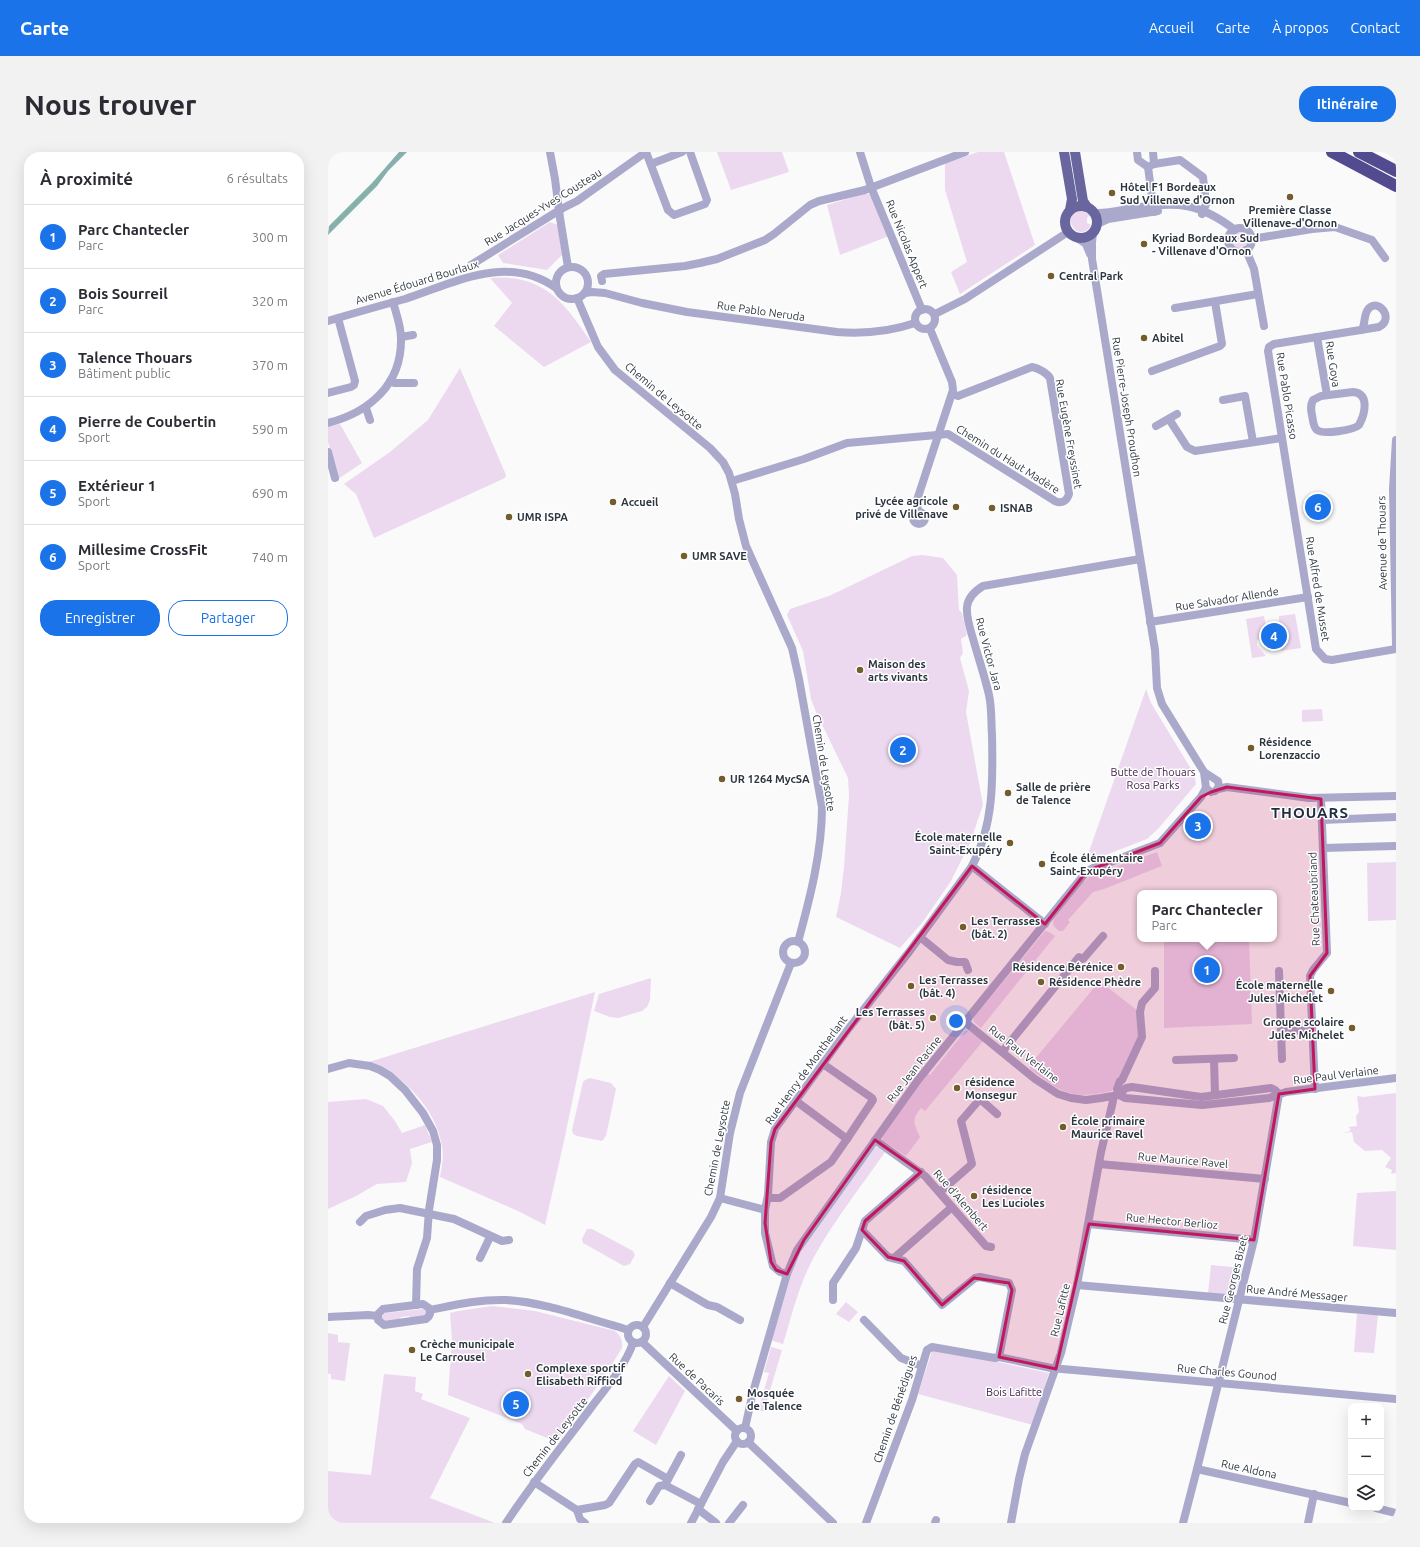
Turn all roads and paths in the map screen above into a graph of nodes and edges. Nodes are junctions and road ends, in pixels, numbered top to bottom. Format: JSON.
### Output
{"nodes":[{"id":1,"x":550,"y":152,"type":"edge"},
{"id":2,"x":646,"y":152,"type":"edge"},
{"id":3,"x":682,"y":152,"type":"edge"},
{"id":4,"x":690,"y":152,"type":"edge"},
{"id":5,"x":860,"y":152,"type":"edge"},
{"id":6,"x":965,"y":152,"type":"edge"},
{"id":7,"x":1064,"y":152,"type":"edge"},
{"id":8,"x":1075,"y":152,"type":"edge"},
{"id":9,"x":1137,"y":152,"type":"edge"},
{"id":10,"x":1153,"y":152,"type":"edge"},
{"id":11,"x":1325,"y":152,"type":"edge"},
{"id":12,"x":1332,"y":152,"type":"edge"},
{"id":13,"x":1359,"y":152,"type":"edge"},
{"id":14,"x":651,"y":164,"type":"junction"},
{"id":15,"x":1151,"y":166,"type":"junction"},
{"id":16,"x":1365,"y":169,"type":"junction"},
{"id":17,"x":1396,"y":172,"type":"edge"},
{"id":18,"x":1396,"y":186,"type":"edge"},
{"id":19,"x":871,"y":187,"type":"junction"},
{"id":20,"x":1153,"y":209,"type":"junction"},
{"id":21,"x":559,"y":210,"type":"junction"},
{"id":22,"x":1070,"y":210,"type":"junction"},
{"id":23,"x":1091,"y":210,"type":"junction"},
{"id":24,"x":1203,"y":212,"type":"junction"},
{"id":25,"x":1095,"y":228,"type":"junction"},
{"id":26,"x":1068,"y":232,"type":"junction"},
{"id":27,"x":1233,"y":232,"type":"junction"},
{"id":28,"x":1078,"y":238,"type":"junction"},
{"id":29,"x":1252,"y":239,"type":"junction"},
{"id":30,"x":1246,"y":250,"type":"junction"},
{"id":31,"x":1384,"y":258,"type":"dead end"},
{"id":32,"x":1092,"y":259,"type":"junction"},
{"id":33,"x":471,"y":265,"type":"dead end"},
{"id":34,"x":568,"y":267,"type":"junction"},
{"id":35,"x":559,"y":273,"type":"junction"},
{"id":36,"x":536,"y":277,"type":"junction"},
{"id":37,"x":588,"y":280,"type":"junction"},
{"id":38,"x":602,"y":281,"type":"dead end"},
{"id":39,"x":556,"y":288,"type":"junction"},
{"id":40,"x":585,"y":292,"type":"junction"},
{"id":41,"x":605,"y":293,"type":"junction"},
{"id":42,"x":1258,"y":294,"type":"junction"},
{"id":43,"x":577,"y":298,"type":"junction"},
{"id":44,"x":393,"y":302,"type":"junction"},
{"id":45,"x":1215,"y":302,"type":"junction"},
{"id":46,"x":1175,"y":308,"type":"dead end"},
{"id":47,"x":922,"y":310,"type":"junction"},
{"id":48,"x":935,"y":314,"type":"junction"},
{"id":49,"x":338,"y":318,"type":"junction"},
{"id":50,"x":328,"y":321,"type":"edge"},
{"id":51,"x":915,"y":323,"type":"junction"},
{"id":52,"x":1264,"y":326,"type":"dead end"},
{"id":53,"x":930,"y":329,"type":"junction"},
{"id":54,"x":1362,"y":330,"type":"dead end"},
{"id":55,"x":413,"y":335,"type":"dead end"},
{"id":56,"x":1317,"y":337,"type":"junction"},
{"id":57,"x":401,"y":338,"type":"junction"},
{"id":58,"x":1152,"y":371,"type":"dead end"},
{"id":59,"x":390,"y":381,"type":"junction"},
{"id":60,"x":414,"y":383,"type":"dead end"},
{"id":61,"x":328,"y":393,"type":"edge"},
{"id":62,"x":952,"y":394,"type":"junction"},
{"id":63,"x":1327,"y":395,"type":"junction"},
{"id":64,"x":1223,"y":400,"type":"dead end"},
{"id":65,"x":366,"y":408,"type":"junction"},
{"id":66,"x":1177,"y":414,"type":"dead end"},
{"id":67,"x":1169,"y":419,"type":"junction"},
{"id":68,"x":370,"y":420,"type":"dead end"},
{"id":69,"x":328,"y":422,"type":"edge"},
{"id":70,"x":1156,"y":426,"type":"dead end"},
{"id":71,"x":939,"y":434,"type":"junction"},
{"id":72,"x":1282,"y":438,"type":"junction"},
{"id":73,"x":1396,"y":440,"type":"edge"},
{"id":74,"x":1253,"y":442,"type":"junction"},
{"id":75,"x":328,"y":452,"type":"edge"},
{"id":76,"x":1288,"y":472,"type":"joint"},
{"id":77,"x":335,"y":478,"type":"dead end"},
{"id":78,"x":732,"y":481,"type":"junction"},
{"id":79,"x":1064,"y":502,"type":"joint"},
{"id":80,"x":918,"y":512,"type":"dead end"},
{"id":81,"x":1140,"y":559,"type":"junction"},
{"id":82,"x":1308,"y":597,"type":"junction"},
{"id":83,"x":1150,"y":622,"type":"junction"},
{"id":84,"x":1396,"y":646,"type":"edge"},
{"id":85,"x":1396,"y":649,"type":"edge"},
{"id":86,"x":1212,"y":785,"type":"junction"},
{"id":87,"x":1396,"y":796,"type":"edge"},
{"id":88,"x":991,"y":798,"type":"joint"},
{"id":89,"x":1321,"y":798,"type":"junction"},
{"id":90,"x":1396,"y":817,"type":"edge"},
{"id":91,"x":1322,"y":820,"type":"junction"},
{"id":92,"x":1396,"y":846,"type":"edge"},
{"id":93,"x":1323,"y":848,"type":"junction"},
{"id":94,"x":972,"y":866,"type":"junction"},
{"id":95,"x":1045,"y":924,"type":"junction"},
{"id":96,"x":1103,"y":936,"type":"dead end"},
{"id":97,"x":920,"y":937,"type":"junction"},
{"id":98,"x":798,"y":942,"type":"junction"},
{"id":99,"x":791,"y":963,"type":"junction"},
{"id":100,"x":968,"y":970,"type":"dead end"},
{"id":101,"x":1155,"y":971,"type":"dead end"},
{"id":102,"x":1279,"y":971,"type":"dead end"},
{"id":103,"x":965,"y":1022,"type":"junction"},
{"id":104,"x":1312,"y":1030,"type":"junction"},
{"id":105,"x":1281,"y":1031,"type":"junction"},
{"id":106,"x":1002,"y":1052,"type":"junction"},
{"id":107,"x":1234,"y":1058,"type":"dead end"},
{"id":108,"x":1214,"y":1059,"type":"junction"},
{"id":109,"x":1282,"y":1059,"type":"dead end"},
{"id":110,"x":1176,"y":1060,"type":"dead end"},
{"id":111,"x":823,"y":1064,"type":"junction"},
{"id":112,"x":328,"y":1069,"type":"edge"},
{"id":113,"x":1396,"y":1078,"type":"edge"},
{"id":114,"x":1122,"y":1080,"type":"junction"},
{"id":115,"x":1126,"y":1088,"type":"junction"},
{"id":116,"x":1315,"y":1089,"type":"junction"},
{"id":117,"x":1279,"y":1094,"type":"junction"},
{"id":118,"x":1215,"y":1095,"type":"junction"},
{"id":119,"x":1116,"y":1096,"type":"junction"},
{"id":120,"x":796,"y":1101,"type":"junction"},
{"id":121,"x":998,"y":1114,"type":"dead end"},
{"id":122,"x":847,"y":1139,"type":"junction"},
{"id":123,"x":874,"y":1140,"type":"junction"},
{"id":124,"x":1099,"y":1164,"type":"junction"},
{"id":125,"x":921,"y":1172,"type":"junction"},
{"id":126,"x":1265,"y":1179,"type":"junction"},
{"id":127,"x":940,"y":1192,"type":"junction"},
{"id":128,"x":720,"y":1198,"type":"junction"},
{"id":129,"x":768,"y":1198,"type":"junction"},
{"id":130,"x":952,"y":1207,"type":"junction"},
{"id":131,"x":765,"y":1210,"type":"junction"},
{"id":132,"x":429,"y":1213,"type":"junction"},
{"id":133,"x":360,"y":1222,"type":"dead end"},
{"id":134,"x":1089,"y":1224,"type":"junction"},
{"id":135,"x":862,"y":1230,"type":"junction"},
{"id":136,"x":490,"y":1237,"type":"junction"},
{"id":137,"x":509,"y":1240,"type":"dead end"},
{"id":138,"x":1254,"y":1240,"type":"junction"},
{"id":139,"x":991,"y":1247,"type":"dead end"},
{"id":140,"x":480,"y":1258,"type":"dead end"},
{"id":141,"x":894,"y":1258,"type":"junction"},
{"id":142,"x":787,"y":1274,"type":"junction"},
{"id":143,"x":670,"y":1283,"type":"junction"},
{"id":144,"x":1077,"y":1285,"type":"junction"},
{"id":145,"x":1239,"y":1299,"type":"junction"},
{"id":146,"x":833,"y":1300,"type":"dead end"},
{"id":147,"x":416,"y":1305,"type":"junction"},
{"id":148,"x":430,"y":1310,"type":"junction"},
{"id":149,"x":1396,"y":1313,"type":"edge"},
{"id":150,"x":378,"y":1316,"type":"junction"},
{"id":151,"x":328,"y":1317,"type":"edge"},
{"id":152,"x":740,"y":1320,"type":"dead end"},
{"id":153,"x":864,"y":1320,"type":"dead end"},
{"id":154,"x":643,"y":1327,"type":"junction"},
{"id":155,"x":628,"y":1330,"type":"junction"},
{"id":156,"x":642,"y":1342,"type":"junction"},
{"id":157,"x":633,"y":1343,"type":"junction"},
{"id":158,"x":999,"y":1357,"type":"junction"},
{"id":159,"x":922,"y":1366,"type":"junction"},
{"id":160,"x":1056,"y":1369,"type":"junction"},
{"id":161,"x":1218,"y":1383,"type":"junction"},
{"id":162,"x":1396,"y":1399,"type":"edge"},
{"id":163,"x":745,"y":1428,"type":"junction"},
{"id":164,"x":737,"y":1431,"type":"junction"},
{"id":165,"x":737,"y":1441,"type":"junction"},
{"id":166,"x":748,"y":1442,"type":"junction"},
{"id":167,"x":681,"y":1455,"type":"dead end"},
{"id":168,"x":1197,"y":1469,"type":"junction"},
{"id":169,"x":534,"y":1482,"type":"junction"},
{"id":170,"x":666,"y":1482,"type":"junction"},
{"id":171,"x":1314,"y":1494,"type":"junction"},
{"id":172,"x":650,"y":1501,"type":"dead end"},
{"id":173,"x":1348,"y":1501,"type":"edge"},
{"id":174,"x":743,"y":1505,"type":"dead end"},
{"id":175,"x":700,"y":1507,"type":"junction"},
{"id":176,"x":577,"y":1510,"type":"junction"},
{"id":177,"x":1384,"y":1510,"type":"edge"},
{"id":178,"x":1396,"y":1512,"type":"edge"},
{"id":179,"x":506,"y":1523,"type":"edge"},
{"id":180,"x":585,"y":1523,"type":"edge"},
{"id":181,"x":691,"y":1523,"type":"edge"},
{"id":182,"x":716,"y":1523,"type":"edge"},
{"id":183,"x":729,"y":1523,"type":"edge"},
{"id":184,"x":834,"y":1523,"type":"edge"},
{"id":185,"x":866,"y":1523,"type":"edge"},
{"id":186,"x":1011,"y":1523,"type":"edge"},
{"id":187,"x":1183,"y":1523,"type":"edge"},
{"id":188,"x":1308,"y":1523,"type":"edge"}],
"edges":[{"from":1,"to":21,"type":"street"},
{"from":2,"to":14,"type":"street"},
{"from":2,"to":21,"type":"street","name":"Rue Jacques-Yves Cousteau"},
{"from":3,"to":14,"type":"street"},
{"from":4,"to":14,"type":"street"},
{"from":5,"to":19,"type":"street","name":"Rue Nicolas Appert"},
{"from":6,"to":19,"type":"street"},
{"from":7,"to":22,"type":"main road"},
{"from":8,"to":23,"type":"main road"},
{"from":9,"to":15,"type":"street"},
{"from":10,"to":15,"type":"street"},
{"from":11,"to":16,"type":"highway"},
{"from":12,"to":16,"type":"highway"},
{"from":13,"to":17,"type":"highway"},
{"from":15,"to":20,"type":"street"},
{"from":15,"to":24,"type":"street"},
{"from":16,"to":18,"type":"highway"},
{"from":19,"to":38,"type":"street"},
{"from":19,"to":47,"type":"street","name":"Rue Nicolas Appert"},
{"from":20,"to":23,"type":"street"},
{"from":20,"to":24,"type":"street"},
{"from":20,"to":25,"type":"street"},
{"from":21,"to":33,"type":"street","name":"Rue Jacques-Yves Cousteau"},
{"from":21,"to":34,"type":"street"},
{"from":22,"to":23,"type":"main road"},
{"from":22,"to":26,"type":"main road"},
{"from":23,"to":25,"type":"main road"},
{"from":24,"to":27,"type":"street"},
{"from":25,"to":28,"type":"main road"},
{"from":25,"to":32,"type":"street","name":"Rue Pierre-Joseph Proudhon"},
{"from":26,"to":28,"type":"main road"},
{"from":26,"to":48,"type":"street"},
{"from":27,"to":29,"type":"street"},
{"from":27,"to":30,"type":"street"},
{"from":28,"to":32,"type":"street","name":"Rue Pierre-Joseph Proudhon"},
{"from":29,"to":30,"type":"street"},
{"from":29,"to":31,"type":"street"},
{"from":30,"to":42,"type":"street"},
{"from":32,"to":81,"type":"street","name":"Rue Pierre-Joseph Proudhon"},
{"from":34,"to":35,"type":"street"},
{"from":34,"to":37,"type":"street"},
{"from":35,"to":36,"type":"street","name":"Avenue Édouard Bourlaux"},
{"from":35,"to":39,"type":"street"},
{"from":36,"to":39,"type":"street","name":"Avenue Édouard Bourlaux"},
{"from":36,"to":44,"type":"street","name":"Avenue Édouard Bourlaux"},
{"from":37,"to":40,"type":"street"},
{"from":37,"to":41,"type":"street","name":"Rue Pablo Neruda"},
{"from":39,"to":43,"type":"street"},
{"from":40,"to":41,"type":"street","name":"Rue Pablo Neruda"},
{"from":40,"to":43,"type":"street"},
{"from":41,"to":51,"type":"street","name":"Rue Pablo Neruda"},
{"from":42,"to":45,"type":"street"},
{"from":42,"to":52,"type":"street"},
{"from":43,"to":78,"type":"street","name":"Chemin de Leysotte"},
{"from":44,"to":49,"type":"street","name":"Avenue Édouard Bourlaux"},
{"from":44,"to":57,"type":"street"},
{"from":45,"to":46,"type":"street"},
{"from":45,"to":58,"type":"street"},
{"from":47,"to":48,"type":"street"},
{"from":47,"to":51,"type":"street"},
{"from":48,"to":53,"type":"street"},
{"from":49,"to":50,"type":"street","name":"Avenue Édouard Bourlaux"},
{"from":49,"to":61,"type":"street"},
{"from":51,"to":53,"type":"street"},
{"from":53,"to":62,"type":"street"},
{"from":54,"to":56,"type":"street","name":"Rue Pablo Picasso"},
{"from":55,"to":57,"type":"street"},
{"from":56,"to":63,"type":"street","name":"Rue Goya"},
{"from":56,"to":72,"type":"street","name":"Rue Pablo Picasso"},
{"from":57,"to":59,"type":"street"},
{"from":59,"to":60,"type":"street"},
{"from":59,"to":65,"type":"street"},
{"from":62,"to":71,"type":"street"},
{"from":62,"to":79,"type":"street","name":"Rue Eugène Freyssinet"},
{"from":63,"to":63,"type":"street","name":"Rue Goya"},
{"from":64,"to":74,"type":"street"},
{"from":65,"to":68,"type":"street"},
{"from":65,"to":69,"type":"street"},
{"from":66,"to":67,"type":"street"},
{"from":67,"to":70,"type":"street"},
{"from":67,"to":74,"type":"street"},
{"from":71,"to":78,"type":"street","name":"Chemin du Haut Madère"},
{"from":71,"to":79,"type":"street","name":"Chemin du Haut Madère"},
{"from":71,"to":80,"type":"street"},
{"from":72,"to":74,"type":"street"},
{"from":72,"to":76,"type":"street","name":"Rue Pablo Picasso"},
{"from":73,"to":84,"type":"street","name":"Avenue de Thouars"},
{"from":75,"to":77,"type":"street"},
{"from":76,"to":82,"type":"street","name":"Rue Alfred de Musset"},
{"from":78,"to":98,"type":"street","name":"Chemin de Leysotte"},
{"from":81,"to":83,"type":"street","name":"Rue Pierre-Joseph Proudhon"},
{"from":81,"to":88,"type":"street","name":"Rue Victor Jara"},
{"from":82,"to":83,"type":"street","name":"Rue Salvador Allende"},
{"from":82,"to":85,"type":"street","name":"Rue Alfred de Musset"},
{"from":83,"to":86,"type":"street","name":"Rue Pierre-Joseph Proudhon"},
{"from":86,"to":89,"type":"street"},
{"from":86,"to":95,"type":"street","name":"Rue Jean Racine"},
{"from":87,"to":89,"type":"street"},
{"from":88,"to":94,"type":"street","name":"Rue Henry de Montherlant"},
{"from":89,"to":91,"type":"street","name":"Rue Chateaubriand"},
{"from":90,"to":91,"type":"street"},
{"from":91,"to":93,"type":"street","name":"Rue Chateaubriand"},
{"from":92,"to":93,"type":"street"},
{"from":93,"to":104,"type":"street","name":"Rue Chateaubriand"},
{"from":94,"to":95,"type":"street"},
{"from":94,"to":97,"type":"street","name":"Rue Henry de Montherlant"},
{"from":95,"to":103,"type":"street","name":"Rue Jean Racine"},
{"from":96,"to":106,"type":"street"},
{"from":97,"to":100,"type":"street"},
{"from":97,"to":111,"type":"street","name":"Rue Henry de Montherlant"},
{"from":98,"to":99,"type":"street"},
{"from":98,"to":99,"type":"street"},
{"from":99,"to":128,"type":"street","name":"Chemin de Leysotte"},
{"from":101,"to":114,"type":"street","name":"Rue Lafitte"},
{"from":102,"to":105,"type":"street"},
{"from":103,"to":106,"type":"street","name":"Rue Paul Verlaine"},
{"from":103,"to":123,"type":"street","name":"Rue Jean Racine"},
{"from":104,"to":105,"type":"street"},
{"from":104,"to":116,"type":"street","name":"Rue Chateaubriand"},
{"from":105,"to":109,"type":"street"},
{"from":106,"to":119,"type":"street","name":"Rue Paul Verlaine"},
{"from":107,"to":108,"type":"street"},
{"from":108,"to":110,"type":"street"},
{"from":108,"to":118,"type":"street"},
{"from":111,"to":120,"type":"street","name":"Rue Henry de Montherlant"},
{"from":111,"to":122,"type":"street"},
{"from":112,"to":132,"type":"street"},
{"from":113,"to":116,"type":"street","name":"Rue Paul Verlaine"},
{"from":114,"to":115,"type":"street"},
{"from":114,"to":119,"type":"street","name":"Rue Lafitte"},
{"from":115,"to":118,"type":"street","name":"Rue Paul Verlaine"},
{"from":115,"to":119,"type":"street"},
{"from":116,"to":117,"type":"street","name":"Rue Paul Verlaine"},
{"from":117,"to":118,"type":"street","name":"Rue Paul Verlaine"},
{"from":117,"to":119,"type":"street","name":"Rue Paul Verlaine"},
{"from":117,"to":126,"type":"street","name":"Rue Georges Bizet"},
{"from":119,"to":124,"type":"street","name":"Rue Lafitte"},
{"from":120,"to":122,"type":"street"},
{"from":120,"to":129,"type":"street","name":"Rue Henry de Montherlant"},
{"from":121,"to":127,"type":"street"},
{"from":122,"to":129,"type":"street"},
{"from":123,"to":125,"type":"street","name":"Rue d'Alembert"},
{"from":123,"to":142,"type":"street","name":"Rue Jean Racine"},
{"from":124,"to":126,"type":"street","name":"Rue Maurice Ravel"},
{"from":124,"to":134,"type":"street","name":"Rue Lafitte"},
{"from":125,"to":127,"type":"street","name":"Rue d'Alembert"},
{"from":125,"to":135,"type":"street"},
{"from":126,"to":138,"type":"street","name":"Rue Georges Bizet"},
{"from":127,"to":130,"type":"street","name":"Rue d'Alembert"},
{"from":128,"to":131,"type":"street"},
{"from":128,"to":143,"type":"street","name":"Chemin de Leysotte"},
{"from":129,"to":131,"type":"street","name":"Rue Henry de Montherlant"},
{"from":130,"to":139,"type":"street","name":"Rue d'Alembert"},
{"from":130,"to":141,"type":"street"},
{"from":131,"to":142,"type":"street","name":"Rue Henry de Montherlant"},
{"from":132,"to":133,"type":"street"},
{"from":132,"to":136,"type":"street"},
{"from":132,"to":147,"type":"street"},
{"from":134,"to":138,"type":"street","name":"Rue Hector Berlioz"},
{"from":134,"to":144,"type":"street","name":"Rue Lafitte"},
{"from":135,"to":141,"type":"street"},
{"from":135,"to":146,"type":"street"},
{"from":136,"to":137,"type":"street"},
{"from":136,"to":140,"type":"street"},
{"from":138,"to":145,"type":"street","name":"Rue Georges Bizet"},
{"from":141,"to":158,"type":"street"},
{"from":142,"to":163,"type":"street"},
{"from":143,"to":152,"type":"street"},
{"from":143,"to":154,"type":"street","name":"Chemin de Leysotte"},
{"from":144,"to":145,"type":"street","name":"Rue André Messager"},
{"from":144,"to":160,"type":"street","name":"Rue Lafitte"},
{"from":145,"to":149,"type":"street","name":"Rue André Messager"},
{"from":145,"to":161,"type":"street","name":"Rue Georges Bizet"},
{"from":147,"to":148,"type":"street"},
{"from":147,"to":150,"type":"street"},
{"from":148,"to":150,"type":"street"},
{"from":148,"to":155,"type":"street"},
{"from":150,"to":151,"type":"street"},
{"from":153,"to":159,"type":"street"},
{"from":154,"to":155,"type":"street"},
{"from":154,"to":156,"type":"street"},
{"from":155,"to":157,"type":"street"},
{"from":156,"to":157,"type":"street"},
{"from":156,"to":164,"type":"street","name":"Rue de Pacaris"},
{"from":157,"to":169,"type":"street","name":"Chemin de Leysotte"},
{"from":158,"to":159,"type":"street","name":"Chemin de Bénédigues"},
{"from":158,"to":160,"type":"street","name":"Rue Charles Gounod"},
{"from":159,"to":185,"type":"street","name":"Chemin de Bénédigues"},
{"from":160,"to":161,"type":"street","name":"Rue Charles Gounod"},
{"from":160,"to":186,"type":"street","name":"Rue Lafitte"},
{"from":161,"to":162,"type":"street","name":"Rue Charles Gounod"},
{"from":161,"to":168,"type":"street","name":"Rue Georges Bizet"},
{"from":163,"to":164,"type":"street"},
{"from":163,"to":166,"type":"street"},
{"from":164,"to":165,"type":"street"},
{"from":165,"to":166,"type":"street"},
{"from":165,"to":175,"type":"street"},
{"from":166,"to":184,"type":"street"},
{"from":167,"to":170,"type":"street"},
{"from":168,"to":171,"type":"street","name":"Rue Aldona"},
{"from":168,"to":187,"type":"street"},
{"from":169,"to":176,"type":"street"},
{"from":169,"to":179,"type":"street","name":"Chemin de Leysotte"},
{"from":170,"to":172,"type":"street"},
{"from":170,"to":175,"type":"street"},
{"from":170,"to":176,"type":"street"},
{"from":171,"to":173,"type":"street","name":"Rue Aldona"},
{"from":171,"to":188,"type":"street"},
{"from":174,"to":183,"type":"street"},
{"from":175,"to":181,"type":"street"},
{"from":175,"to":182,"type":"street"},
{"from":176,"to":180,"type":"street"},
{"from":177,"to":178,"type":"street"}]}
